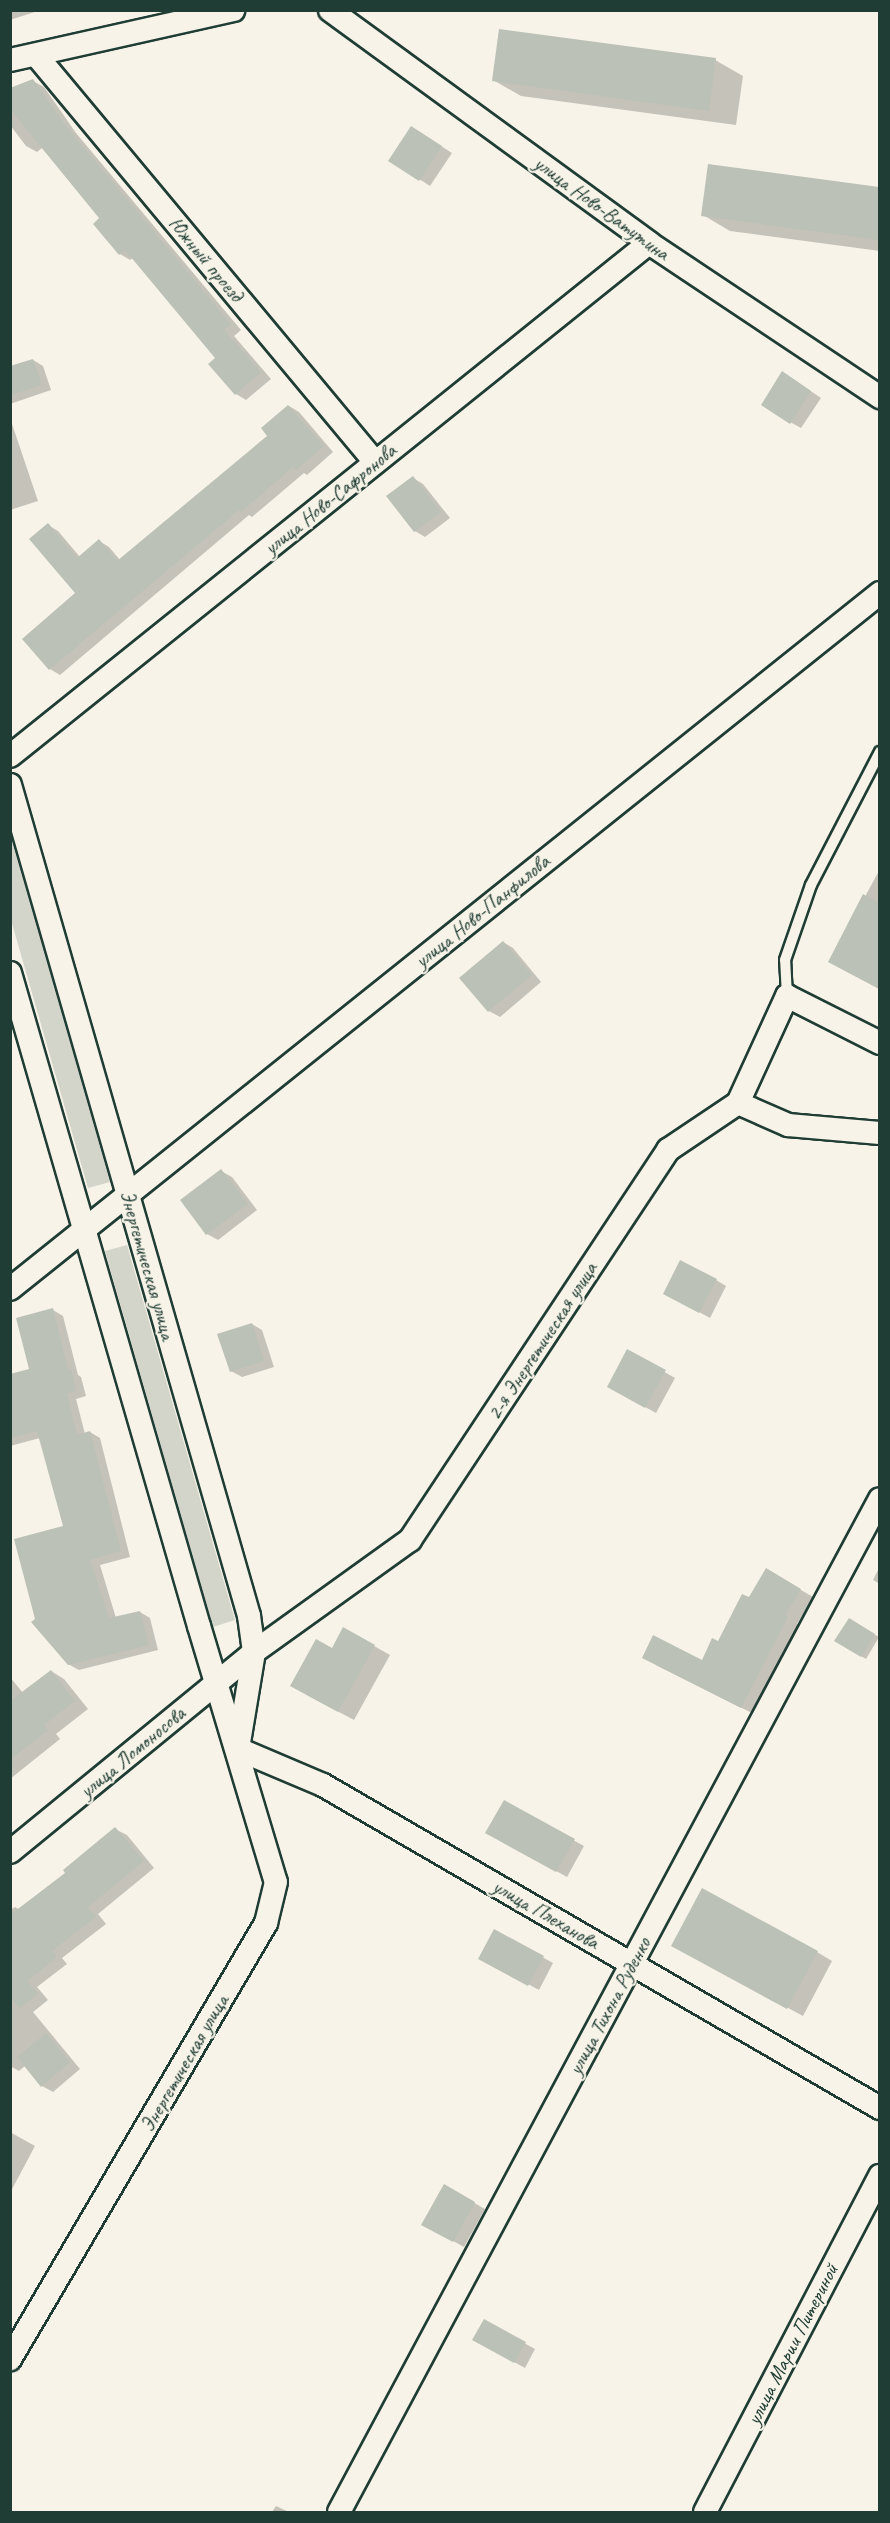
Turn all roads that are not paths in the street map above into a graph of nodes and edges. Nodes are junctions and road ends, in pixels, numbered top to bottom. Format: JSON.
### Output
{"nodes":[{"id":1,"x":232,"y":10,"type":"edge"},
{"id":2,"x":330,"y":10,"type":"edge"},
{"id":3,"x":36,"y":55,"type":"junction"},
{"id":4,"x":10,"y":60,"type":"edge"},
{"id":5,"x":649,"y":243,"type":"junction"},
{"id":6,"x":879,"y":397,"type":"edge"},
{"id":7,"x":375,"y":462,"type":"junction"},
{"id":8,"x":879,"y":593,"type":"edge"},
{"id":9,"x":879,"y":752,"type":"edge"},
{"id":10,"x":10,"y":756,"type":"edge"},
{"id":11,"x":10,"y":785,"type":"edge"},
{"id":12,"x":10,"y":973,"type":"edge"},
{"id":13,"x":787,"y":996,"type":"junction"},
{"id":14,"x":879,"y":1043,"type":"edge"},
{"id":15,"x":738,"y":1103,"type":"junction"},
{"id":16,"x":879,"y":1133,"type":"edge"},
{"id":17,"x":127,"y":1194,"type":"junction"},
{"id":18,"x":84,"y":1229,"type":"junction"},
{"id":19,"x":10,"y":1289,"type":"edge"},
{"id":20,"x":879,"y":1499,"type":"edge"},
{"id":21,"x":254,"y":1652,"type":"junction"},
{"id":22,"x":216,"y":1685,"type":"junction"},
{"id":23,"x":238,"y":1749,"type":"junction"},
{"id":24,"x":10,"y":1852,"type":"edge"},
{"id":25,"x":631,"y":1964,"type":"junction"},
{"id":26,"x":879,"y":2108,"type":"edge"},
{"id":27,"x":879,"y":2176,"type":"edge"},
{"id":28,"x":10,"y":2359,"type":"edge"},
{"id":29,"x":339,"y":2512,"type":"edge"},
{"id":30,"x":705,"y":2512,"type":"edge"}],
"edges":[{"from":1,"to":3,"type":"street"},
{"from":2,"to":5,"type":"street","name":"улица Ново-Ватутина"},
{"from":3,"to":4,"type":"street"},
{"from":3,"to":7,"type":"street","name":"Южный проезд"},
{"from":5,"to":6,"type":"street","name":"улица Ново-Ватутина"},
{"from":5,"to":7,"type":"street","name":"улица Ново-Сафронова"},
{"from":7,"to":10,"type":"street","name":"улица Ново-Сафронова"},
{"from":8,"to":17,"type":"street","name":"улица Ново-Панфилова"},
{"from":9,"to":13,"type":"lane"},
{"from":11,"to":17,"type":"street","name":"Энергетическая улица"},
{"from":12,"to":18,"type":"street","name":"Энергетическая улица"},
{"from":13,"to":14,"type":"street"},
{"from":13,"to":15,"type":"street"},
{"from":15,"to":16,"type":"street"},
{"from":15,"to":21,"type":"street","name":"2-я Энергетическая улица"},
{"from":17,"to":18,"type":"street","name":"улица Ново-Панфилова"},
{"from":17,"to":21,"type":"street","name":"Энергетическая улица"},
{"from":18,"to":19,"type":"street","name":"улица Ново-Панфилова"},
{"from":18,"to":22,"type":"street","name":"Энергетическая улица"},
{"from":20,"to":25,"type":"street","name":"улица Тихона Руденко"},
{"from":21,"to":22,"type":"street","name":"улица Ломоносова"},
{"from":21,"to":23,"type":"street","name":"Энергетическая улица"},
{"from":22,"to":23,"type":"street","name":"Энергетическая улица"},
{"from":22,"to":24,"type":"street","name":"улица Ломоносова"},
{"from":23,"to":25,"type":"street","name":"улица Плеханова"},
{"from":23,"to":28,"type":"street","name":"Энергетическая улица"},
{"from":25,"to":26,"type":"street","name":"улица Плеханова"},
{"from":25,"to":29,"type":"street","name":"улица Тихона Руденко"},
{"from":27,"to":30,"type":"street","name":"улица Марии Питериной"}]}
